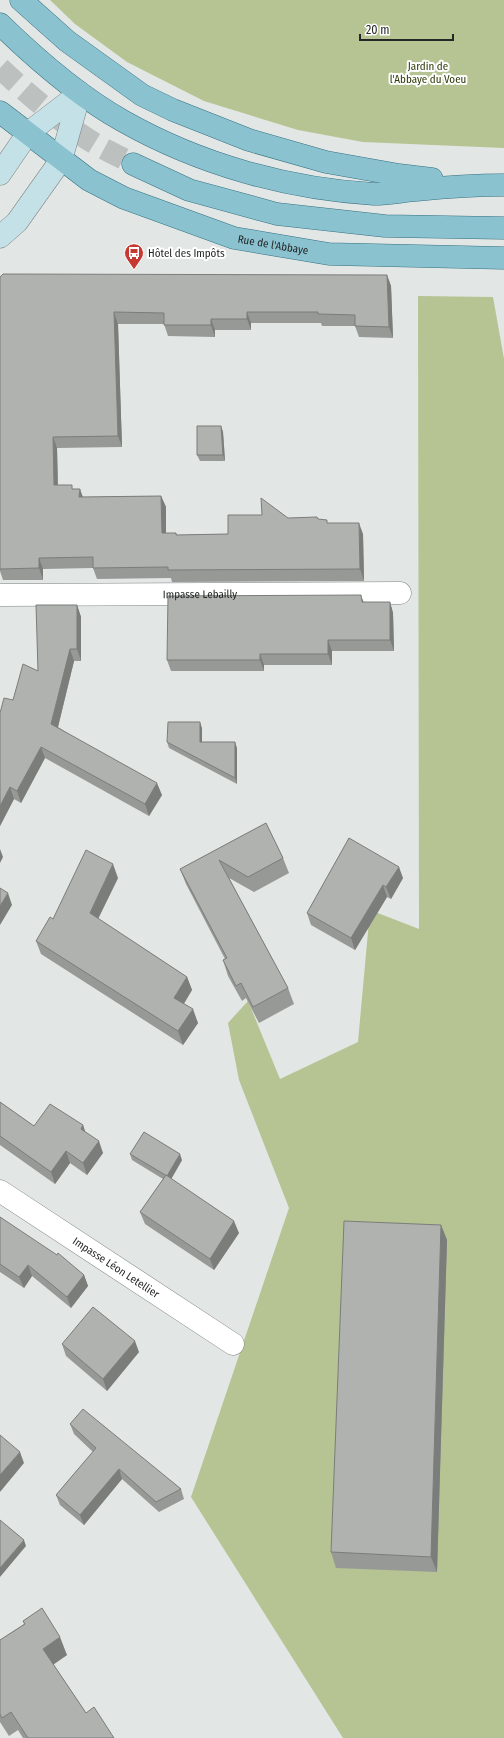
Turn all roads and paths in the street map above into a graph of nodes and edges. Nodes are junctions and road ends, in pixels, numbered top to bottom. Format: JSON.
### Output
{"nodes":[{"id":1,"x":21,"y":0,"type":"edge"},
{"id":2,"x":0,"y":24,"type":"edge"},
{"id":3,"x":80,"y":93,"type":"junction"},
{"id":4,"x":0,"y":112,"type":"edge"},
{"id":5,"x":28,"y":132,"type":"junction"},
{"id":6,"x":61,"y":160,"type":"junction"},
{"id":7,"x":133,"y":164,"type":"tunnel mouth"},
{"id":8,"x":0,"y":174,"type":"edge"},
{"id":9,"x":475,"y":185,"type":"junction"},
{"id":10,"x":504,"y":185,"type":"edge"},
{"id":11,"x":504,"y":228,"type":"edge"},
{"id":12,"x":0,"y":237,"type":"edge"},
{"id":13,"x":504,"y":258,"type":"edge"},
{"id":14,"x":400,"y":593,"type":"dead end"},
{"id":15,"x":0,"y":595,"type":"edge"},
{"id":16,"x":0,"y":1191,"type":"edge"},
{"id":17,"x":233,"y":1344,"type":"dead end"}],
"edges":[{"from":1,"to":9,"type":"main road"},
{"from":2,"to":3,"type":"main road"},
{"from":3,"to":5,"type":"main road"},
{"from":3,"to":6,"type":"main road"},
{"from":3,"to":9,"type":"main road"},
{"from":4,"to":5,"type":"main road","name":"Rue de l'Abbaye"},
{"from":5,"to":6,"type":"main road","name":"Rue de l'Abbaye"},
{"from":5,"to":8,"type":"main road"},
{"from":6,"to":12,"type":"main road"},
{"from":6,"to":13,"type":"main road","name":"Rue de l'Abbaye"},
{"from":7,"to":11,"type":"main road"},
{"from":9,"to":10,"type":"main road"},
{"from":14,"to":15,"type":"street","name":"Impasse Lebailly"},
{"from":16,"to":17,"type":"street","name":"Impasse Léon Letellier"}]}
